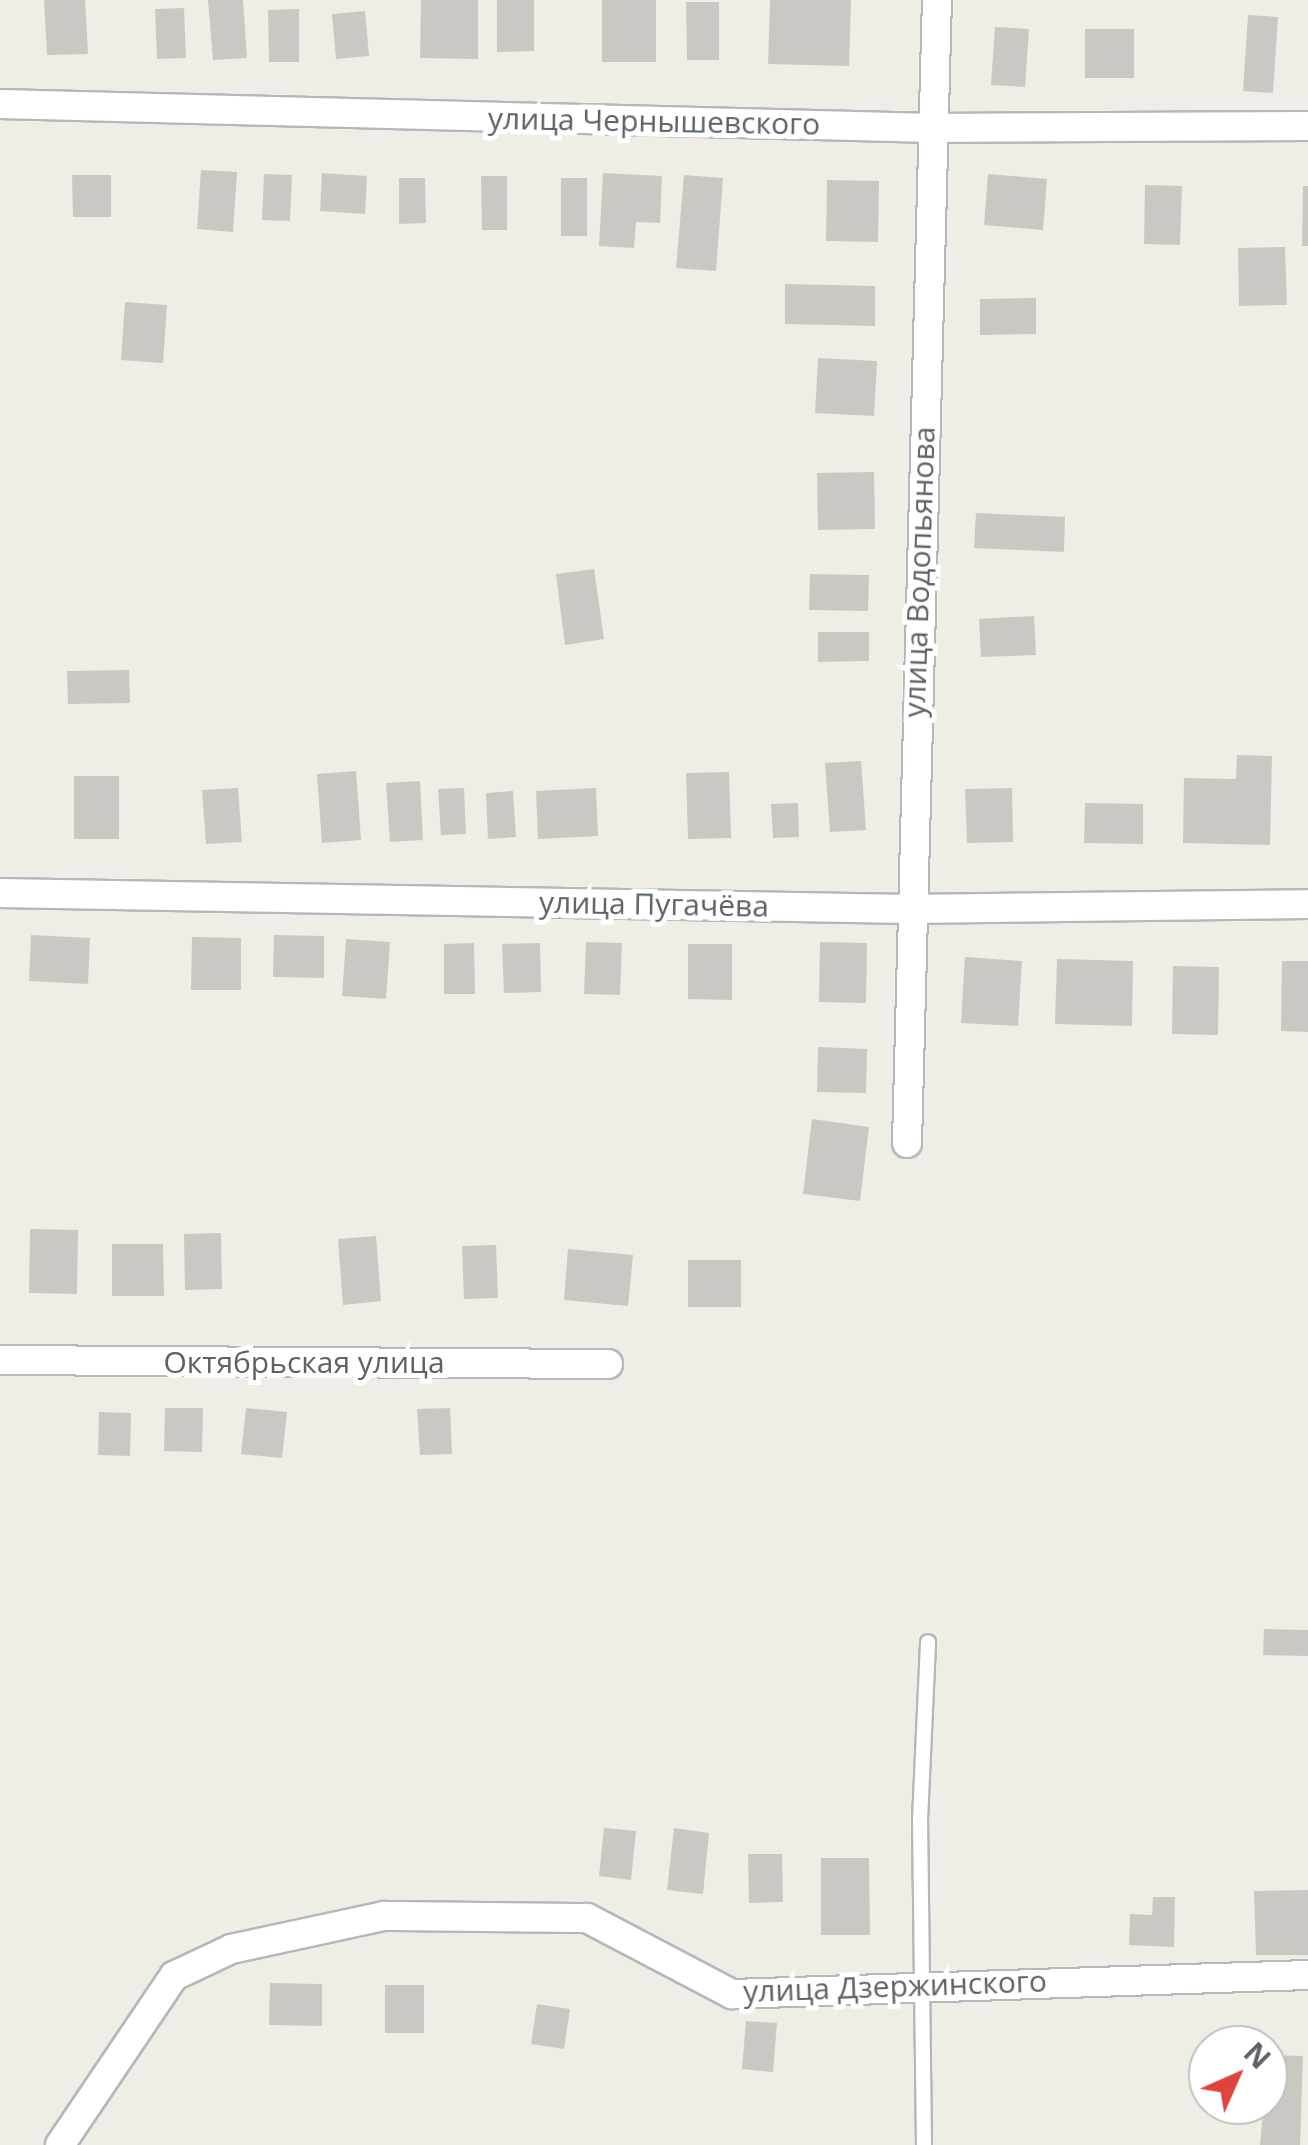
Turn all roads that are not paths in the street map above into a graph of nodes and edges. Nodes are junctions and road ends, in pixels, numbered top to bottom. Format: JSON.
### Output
{"nodes":[{"id":1,"x":937,"y":0,"type":"edge"},
{"id":2,"x":0,"y":104,"type":"edge"},
{"id":3,"x":1308,"y":126,"type":"edge"},
{"id":4,"x":933,"y":128,"type":"junction"},
{"id":5,"x":0,"y":893,"type":"edge"},
{"id":6,"x":1308,"y":904,"type":"edge"},
{"id":7,"x":908,"y":909,"type":"junction"},
{"id":8,"x":906,"y":1143,"type":"dead end"},
{"id":9,"x":0,"y":1360,"type":"edge"},
{"id":10,"x":608,"y":1364,"type":"dead end"},
{"id":11,"x":928,"y":1642,"type":"dead end"},
{"id":12,"x":1308,"y":1975,"type":"edge"},
{"id":13,"x":925,"y":1984,"type":"junction"},
{"id":14,"x":60,"y":2145,"type":"edge"},
{"id":15,"x":924,"y":2145,"type":"edge"}],
"edges":[{"from":1,"to":4,"type":"street","name":"улица Водопьянова"},
{"from":2,"to":4,"type":"street","name":"улица Чернышевского"},
{"from":3,"to":4,"type":"street","name":"улица Чернышевского"},
{"from":4,"to":7,"type":"street","name":"улица Водопьянова"},
{"from":5,"to":7,"type":"street","name":"улица Пугачёва"},
{"from":6,"to":7,"type":"street","name":"улица Пугачёва"},
{"from":7,"to":8,"type":"street","name":"улица Водопьянова"},
{"from":9,"to":10,"type":"street","name":"Октябрьская улица"},
{"from":11,"to":13,"type":"lane"},
{"from":12,"to":13,"type":"street","name":"улица Дзержинского"},
{"from":13,"to":14,"type":"street","name":"улица Дзержинского"},
{"from":13,"to":15,"type":"lane"}]}
